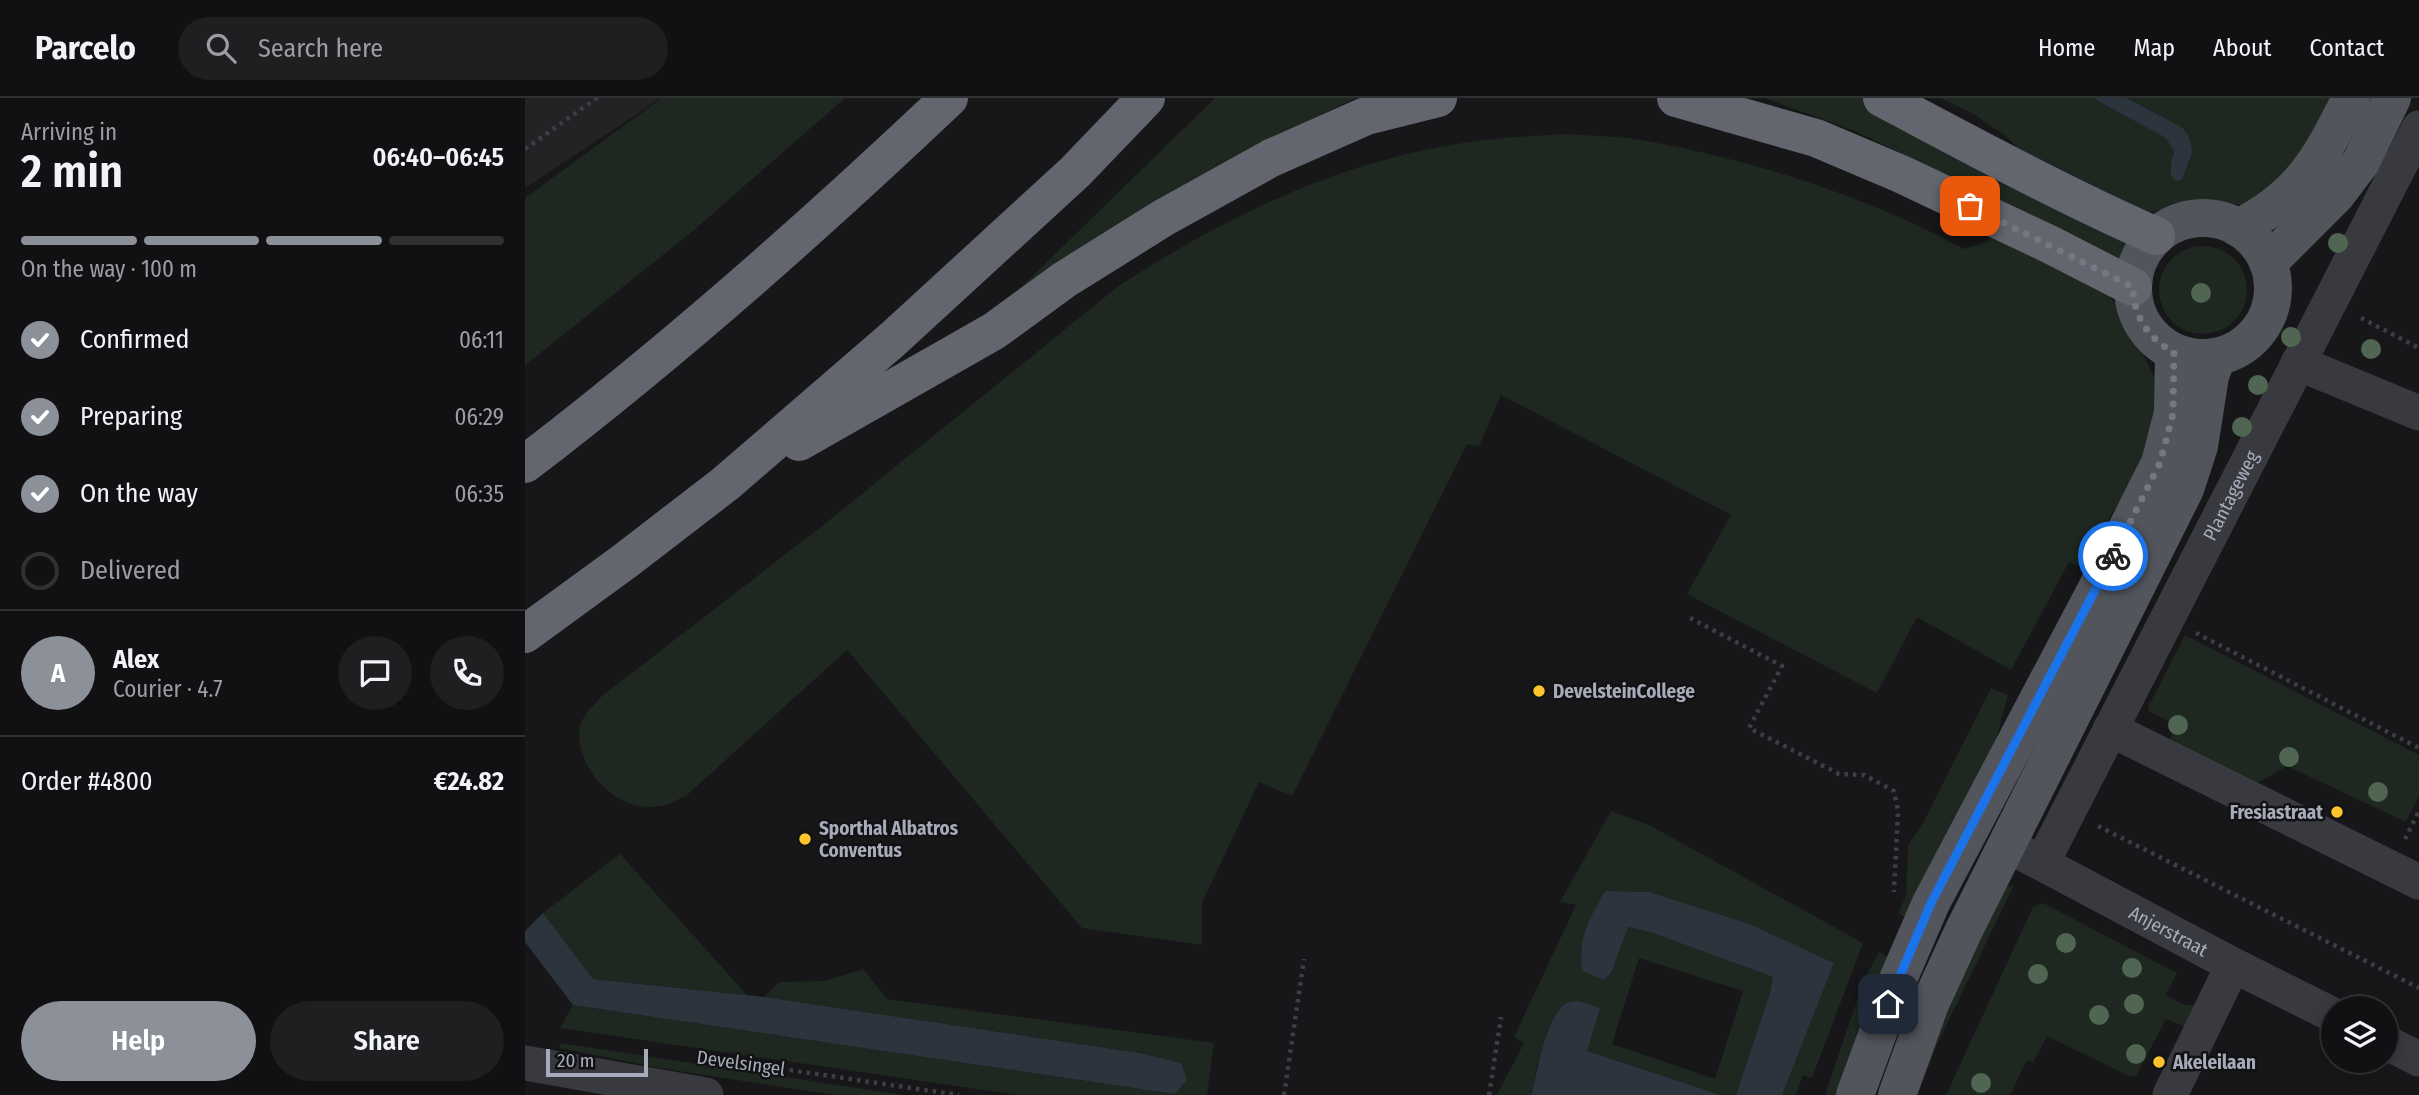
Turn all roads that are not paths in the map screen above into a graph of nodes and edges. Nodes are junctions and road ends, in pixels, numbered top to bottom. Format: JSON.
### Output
{"nodes":[{"id":1,"x":949,"y":98,"type":"edge"},
{"id":2,"x":1146,"y":98,"type":"edge"},
{"id":3,"x":1438,"y":98,"type":"edge"},
{"id":4,"x":1676,"y":98,"type":"edge"},
{"id":5,"x":1882,"y":98,"type":"edge"},
{"id":6,"x":2350,"y":98,"type":"edge"},
{"id":7,"x":2392,"y":98,"type":"edge"},
{"id":8,"x":2419,"y":128,"type":"edge"},
{"id":9,"x":2238,"y":228,"type":"junction"},
{"id":10,"x":2157,"y":236,"type":"junction"},
{"id":11,"x":2268,"y":263,"type":"junction"},
{"id":12,"x":2133,"y":287,"type":"junction"},
{"id":13,"x":2174,"y":352,"type":"junction"},
{"id":14,"x":2217,"y":357,"type":"junction"},
{"id":15,"x":2298,"y":363,"type":"junction"},
{"id":16,"x":2419,"y":413,"type":"edge"},
{"id":17,"x":525,"y":464,"type":"edge"},
{"id":18,"x":725,"y":484,"type":"junction"},
{"id":19,"x":538,"y":625,"type":"edge"},
{"id":20,"x":2111,"y":729,"type":"junction"},
{"id":21,"x":2007,"y":845,"type":"junction"},
{"id":22,"x":2042,"y":863,"type":"junction"},
{"id":23,"x":2419,"y":882,"type":"edge"},
{"id":24,"x":2233,"y":965,"type":"junction"},
{"id":25,"x":2321,"y":1009,"type":"edge"},
{"id":26,"x":2398,"y":1048,"type":"edge"},
{"id":27,"x":2419,"y":1059,"type":"edge"},
{"id":28,"x":525,"y":1063,"type":"edge"},
{"id":29,"x":706,"y":1095,"type":"edge"},
{"id":30,"x":1856,"y":1095,"type":"edge"},
{"id":31,"x":1897,"y":1095,"type":"edge"},
{"id":32,"x":2170,"y":1095,"type":"edge"}],
"edges":[{"from":1,"to":17,"type":"highway"},
{"from":2,"to":18,"type":"highway"},
{"from":3,"to":18,"type":"highway"},
{"from":4,"to":12,"type":"highway"},
{"from":5,"to":10,"type":"highway"},
{"from":6,"to":9,"type":"main road"},
{"from":7,"to":11,"type":"main road"},
{"from":8,"to":15,"type":"street","name":"Plantageweg"},
{"from":9,"to":10,"type":"main road"},
{"from":9,"to":11,"type":"main road"},
{"from":10,"to":12,"type":"main road"},
{"from":11,"to":14,"type":"main road"},
{"from":12,"to":13,"type":"main road"},
{"from":13,"to":14,"type":"main road"},
{"from":13,"to":30,"type":"main road"},
{"from":14,"to":21,"type":"main road"},
{"from":15,"to":16,"type":"street"},
{"from":15,"to":20,"type":"street","name":"Plantageweg"},
{"from":18,"to":19,"type":"highway"},
{"from":20,"to":22,"type":"street","name":"Plantageweg"},
{"from":20,"to":23,"type":"street"},
{"from":21,"to":22,"type":"street","name":"Anjerstraat"},
{"from":21,"to":31,"type":"main road"},
{"from":22,"to":24,"type":"street","name":"Anjerstraat"},
{"from":24,"to":25,"type":"street","name":"Anjerstraat"},
{"from":24,"to":32,"type":"street"},
{"from":26,"to":27,"type":"street"},
{"from":28,"to":29,"type":"street","name":"Develsingel"}]}
